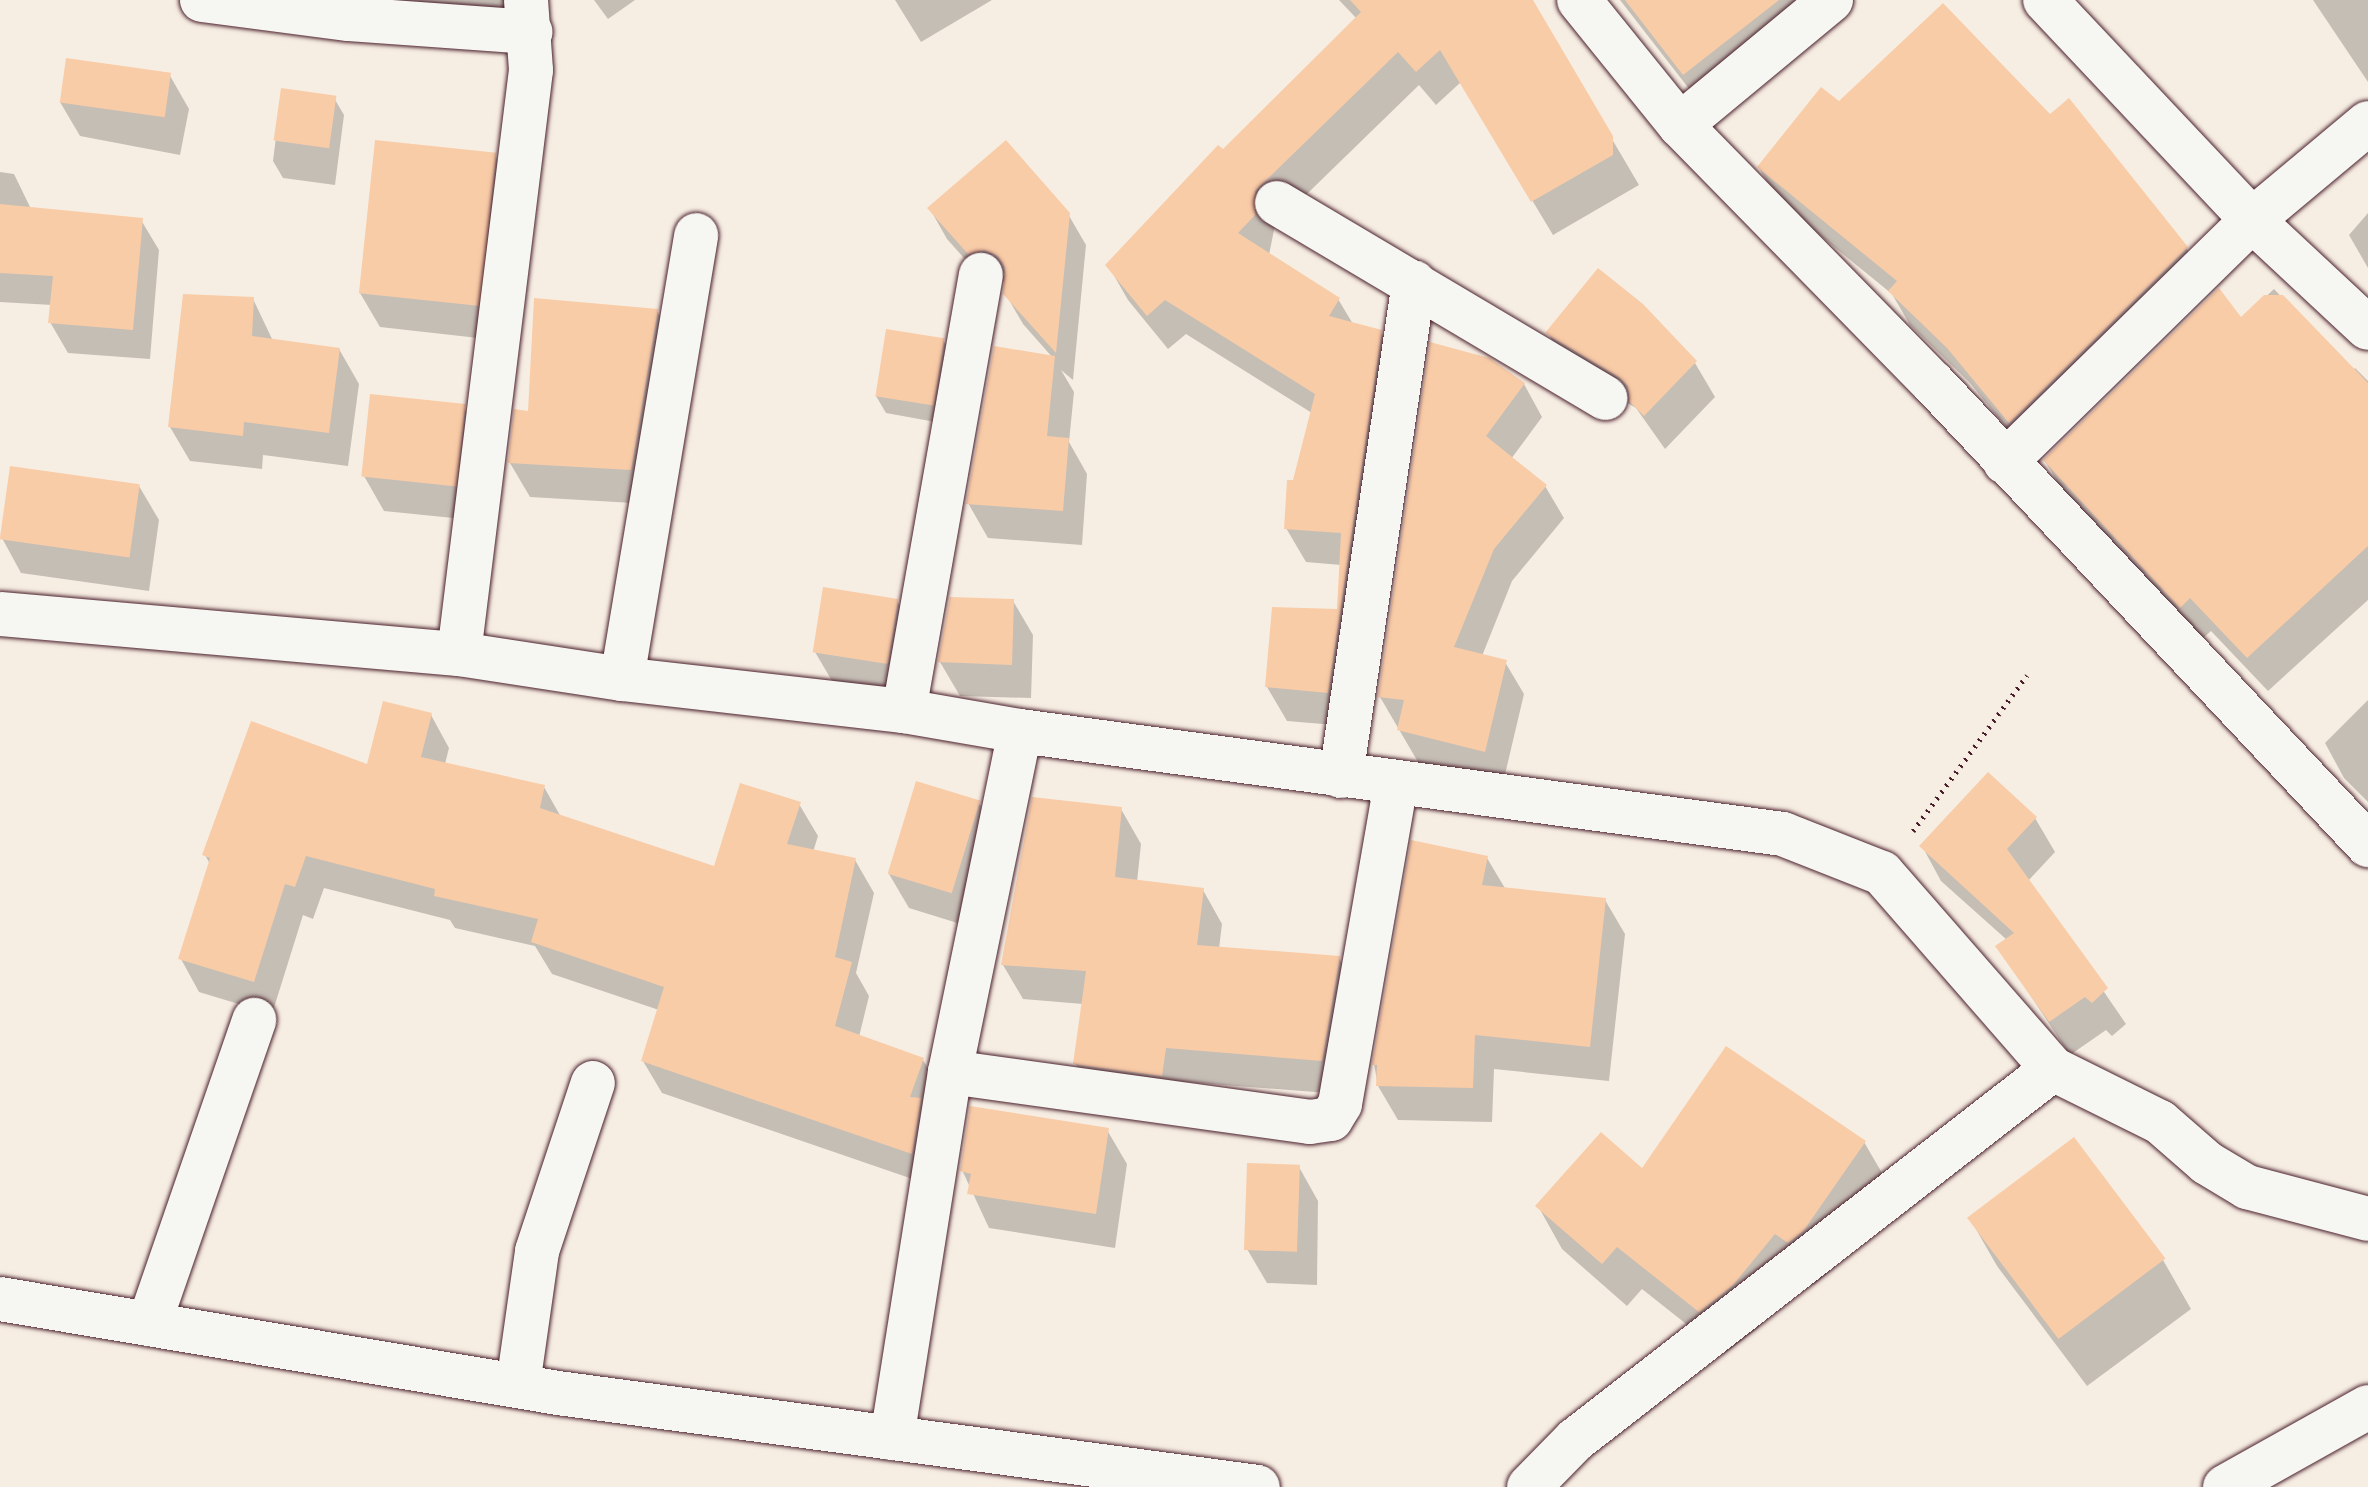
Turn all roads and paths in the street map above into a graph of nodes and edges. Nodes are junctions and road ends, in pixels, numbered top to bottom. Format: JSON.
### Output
{"nodes":[{"id":1,"x":202,"y":0,"type":"edge"},
{"id":2,"x":1579,"y":0,"type":"edge"},
{"id":3,"x":1831,"y":0,"type":"edge"},
{"id":4,"x":2045,"y":0,"type":"edge"},
{"id":5,"x":528,"y":16,"type":"edge"},
{"id":6,"x":2368,"y":123,"type":"edge"},
{"id":7,"x":1680,"y":125,"type":"junction"},
{"id":8,"x":1277,"y":203,"type":"dead end"},
{"id":9,"x":2252,"y":220,"type":"junction"},
{"id":10,"x":696,"y":235,"type":"dead end"},
{"id":11,"x":981,"y":275,"type":"dead end"},
{"id":12,"x":1414,"y":282,"type":"junction"},
{"id":13,"x":2368,"y":328,"type":"edge"},
{"id":14,"x":1606,"y":398,"type":"dead end"},
{"id":15,"x":2005,"y":462,"type":"junction"},
{"id":16,"x":0,"y":614,"type":"edge"},
{"id":17,"x":459,"y":654,"type":"junction"},
{"id":18,"x":2027,"y":675,"type":"dead end"},
{"id":19,"x":622,"y":679,"type":"junction"},
{"id":20,"x":904,"y":711,"type":"junction"},
{"id":21,"x":1020,"y":731,"type":"junction"},
{"id":22,"x":1341,"y":776,"type":"junction"},
{"id":23,"x":1396,"y":783,"type":"junction"},
{"id":24,"x":2368,"y":845,"type":"edge"},
{"id":25,"x":1882,"y":873,"type":"junction"},
{"id":26,"x":254,"y":1020,"type":"dead end"},
{"id":27,"x":2053,"y":1069,"type":"junction"},
{"id":28,"x":950,"y":1072,"type":"junction"},
{"id":29,"x":593,"y":1083,"type":"dead end"},
{"id":30,"x":2368,"y":1219,"type":"edge"},
{"id":31,"x":0,"y":1299,"type":"edge"},
{"id":32,"x":149,"y":1324,"type":"junction"},
{"id":33,"x":518,"y":1385,"type":"junction"},
{"id":34,"x":2368,"y":1407,"type":"edge"},
{"id":35,"x":892,"y":1438,"type":"junction"},
{"id":36,"x":1258,"y":1487,"type":"edge"},
{"id":37,"x":1529,"y":1487,"type":"edge"},
{"id":38,"x":2225,"y":1487,"type":"edge"}],
"edges":[{"from":1,"to":5,"type":"street"},
{"from":2,"to":7,"type":"street"},
{"from":3,"to":7,"type":"street"},
{"from":4,"to":9,"type":"street"},
{"from":5,"to":17,"type":"street"},
{"from":6,"to":9,"type":"street"},
{"from":7,"to":15,"type":"street"},
{"from":8,"to":12,"type":"street"},
{"from":9,"to":13,"type":"street"},
{"from":9,"to":15,"type":"street"},
{"from":10,"to":19,"type":"street"},
{"from":11,"to":20,"type":"street"},
{"from":12,"to":14,"type":"street"},
{"from":12,"to":22,"type":"street"},
{"from":15,"to":24,"type":"street"},
{"from":16,"to":17,"type":"street"},
{"from":17,"to":19,"type":"street"},
{"from":18,"to":25,"type":"path"},
{"from":19,"to":20,"type":"street"},
{"from":20,"to":21,"type":"street"},
{"from":21,"to":22,"type":"street"},
{"from":21,"to":28,"type":"street"},
{"from":22,"to":23,"type":"street"},
{"from":23,"to":25,"type":"street"},
{"from":23,"to":28,"type":"street"},
{"from":25,"to":27,"type":"street"},
{"from":26,"to":32,"type":"street"},
{"from":27,"to":30,"type":"street"},
{"from":27,"to":37,"type":"street"},
{"from":28,"to":35,"type":"street"},
{"from":29,"to":33,"type":"street"},
{"from":31,"to":32,"type":"street"},
{"from":32,"to":33,"type":"street"},
{"from":33,"to":35,"type":"street"},
{"from":34,"to":38,"type":"street"},
{"from":35,"to":36,"type":"street"}]}
